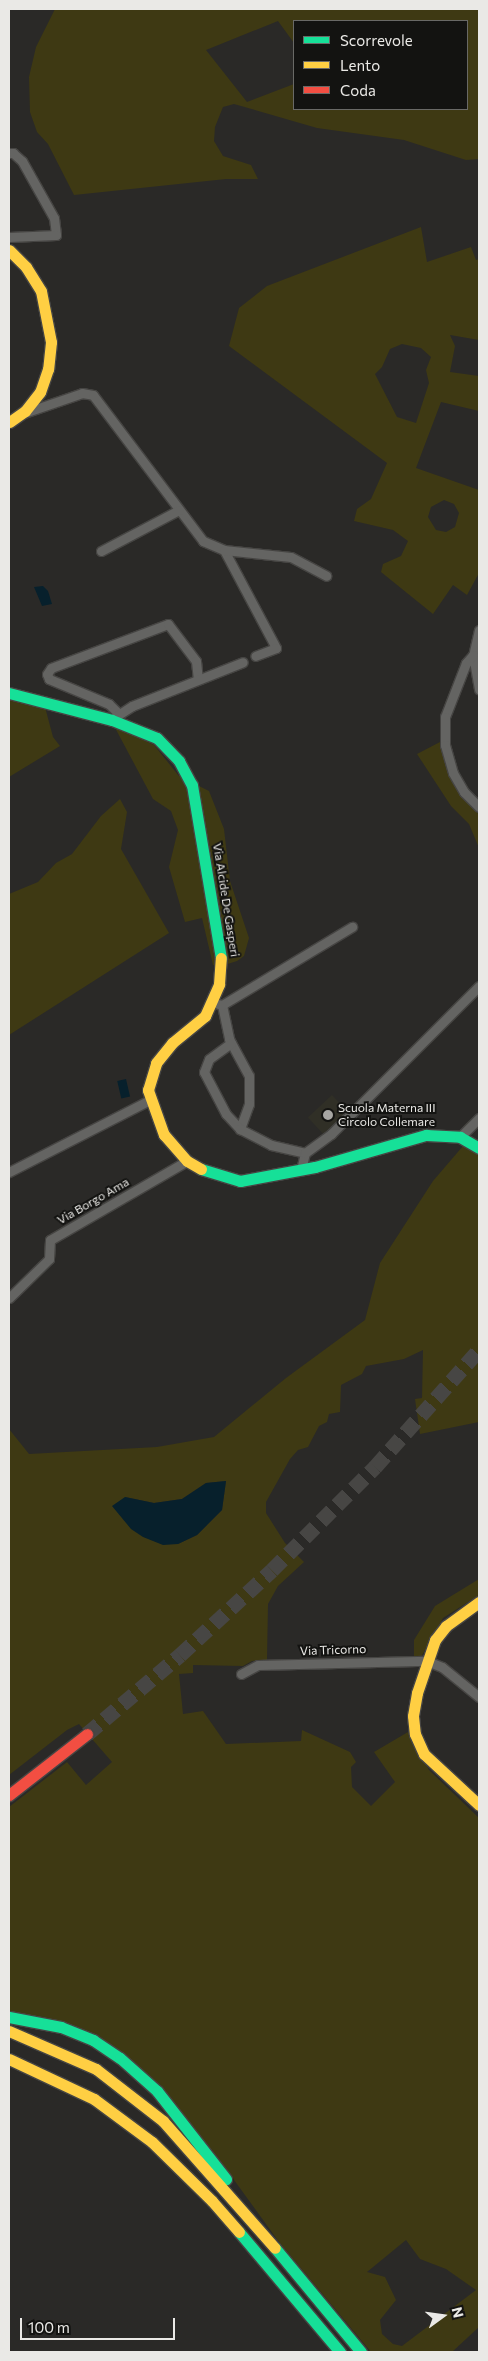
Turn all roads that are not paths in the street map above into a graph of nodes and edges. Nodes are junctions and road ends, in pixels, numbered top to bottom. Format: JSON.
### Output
{"nodes":[{"id":1,"x":9,"y":153,"type":"edge"},
{"id":2,"x":9,"y":237,"type":"edge"},
{"id":3,"x":9,"y":250,"type":"edge"},
{"id":4,"x":19,"y":415,"type":"junction"},
{"id":5,"x":9,"y":422,"type":"edge"},
{"id":6,"x":180,"y":510,"type":"junction"},
{"id":7,"x":224,"y":550,"type":"junction"},
{"id":8,"x":101,"y":551,"type":"dead end"},
{"id":9,"x":326,"y":576,"type":"dead end"},
{"id":10,"x":479,"y":630,"type":"edge"},
{"id":11,"x":473,"y":654,"type":"junction"},
{"id":12,"x":255,"y":656,"type":"dead end"},
{"id":13,"x":243,"y":662,"type":"dead end"},
{"id":14,"x":198,"y":680,"type":"junction"},
{"id":15,"x":479,"y":690,"type":"edge"},
{"id":16,"x":9,"y":693,"type":"edge"},
{"id":17,"x":115,"y":717,"type":"junction"},
{"id":18,"x":479,"y":807,"type":"edge"},
{"id":19,"x":352,"y":927,"type":"dead end"},
{"id":20,"x":479,"y":986,"type":"edge"},
{"id":21,"x":218,"y":1004,"type":"junction"},
{"id":22,"x":231,"y":1043,"type":"junction"},
{"id":23,"x":150,"y":1100,"type":"junction"},
{"id":24,"x":479,"y":1118,"type":"edge"},
{"id":25,"x":240,"y":1129,"type":"junction"},
{"id":26,"x":460,"y":1137,"type":"junction"},
{"id":27,"x":479,"y":1148,"type":"edge"},
{"id":28,"x":306,"y":1153,"type":"junction"},
{"id":29,"x":187,"y":1161,"type":"junction"},
{"id":30,"x":301,"y":1170,"type":"junction"},
{"id":31,"x":9,"y":1172,"type":"edge"},
{"id":32,"x":9,"y":1298,"type":"edge"},
{"id":33,"x":479,"y":1602,"type":"edge"},
{"id":34,"x":427,"y":1661,"type":"junction"},
{"id":35,"x":241,"y":1674,"type":"dead end"},
{"id":36,"x":479,"y":1698,"type":"edge"},
{"id":37,"x":87,"y":1734,"type":"tunnel mouth"},
{"id":38,"x":9,"y":1795,"type":"edge"},
{"id":39,"x":479,"y":1805,"type":"edge"},
{"id":40,"x":9,"y":2017,"type":"edge"},
{"id":41,"x":9,"y":2031,"type":"edge"},
{"id":42,"x":9,"y":2059,"type":"edge"},
{"id":43,"x":135,"y":2098,"type":"junction"},
{"id":44,"x":254,"y":2222,"type":"junction"},
{"id":45,"x":282,"y":2282,"type":"junction"},
{"id":46,"x":340,"y":2352,"type":"edge"},
{"id":47,"x":361,"y":2352,"type":"edge"}],
"edges":[{"from":1,"to":2,"type":"street"},
{"from":3,"to":4,"type":"main road"},
{"from":4,"to":5,"type":"main road"},
{"from":4,"to":6,"type":"street"},
{"from":6,"to":7,"type":"street"},
{"from":6,"to":8,"type":"street"},
{"from":7,"to":9,"type":"street"},
{"from":7,"to":12,"type":"street"},
{"from":10,"to":11,"type":"street"},
{"from":11,"to":15,"type":"street"},
{"from":11,"to":18,"type":"street"},
{"from":13,"to":14,"type":"street"},
{"from":14,"to":17,"type":"street"},
{"from":14,"to":17,"type":"street"},
{"from":16,"to":17,"type":"main road","name":"Via Alcide De Gasperi"},
{"from":17,"to":21,"type":"main road","name":"Via Alcide De Gasperi"},
{"from":19,"to":21,"type":"street","name":"Via Alcide De Gasperi"},
{"from":20,"to":28,"type":"street"},
{"from":21,"to":22,"type":"street"},
{"from":21,"to":23,"type":"main road","name":"Via Alcide De Gasperi"},
{"from":22,"to":25,"type":"street"},
{"from":22,"to":25,"type":"street"},
{"from":23,"to":29,"type":"main road","name":"Via Alcide De Gasperi"},
{"from":23,"to":31,"type":"street"},
{"from":24,"to":26,"type":"street"},
{"from":25,"to":28,"type":"street"},
{"from":26,"to":27,"type":"main road","name":"Via Alcide De Gasperi"},
{"from":26,"to":30,"type":"main road","name":"Via Alcide De Gasperi"},
{"from":28,"to":30,"type":"street"},
{"from":29,"to":30,"type":"main road","name":"Via Alcide De Gasperi"},
{"from":29,"to":32,"type":"street","name":"Via Borgo Ama"},
{"from":33,"to":34,"type":"main road"},
{"from":34,"to":35,"type":"street","name":"Via Tricorno"},
{"from":34,"to":36,"type":"street"},
{"from":34,"to":39,"type":"main road"},
{"from":37,"to":38,"type":"main road"},
{"from":40,"to":44,"type":"main road"},
{"from":41,"to":43,"type":"main road"},
{"from":42,"to":45,"type":"main road"},
{"from":43,"to":44,"type":"main road"},
{"from":43,"to":45,"type":"main road"},
{"from":44,"to":47,"type":"main road"},
{"from":45,"to":46,"type":"main road"}]}
